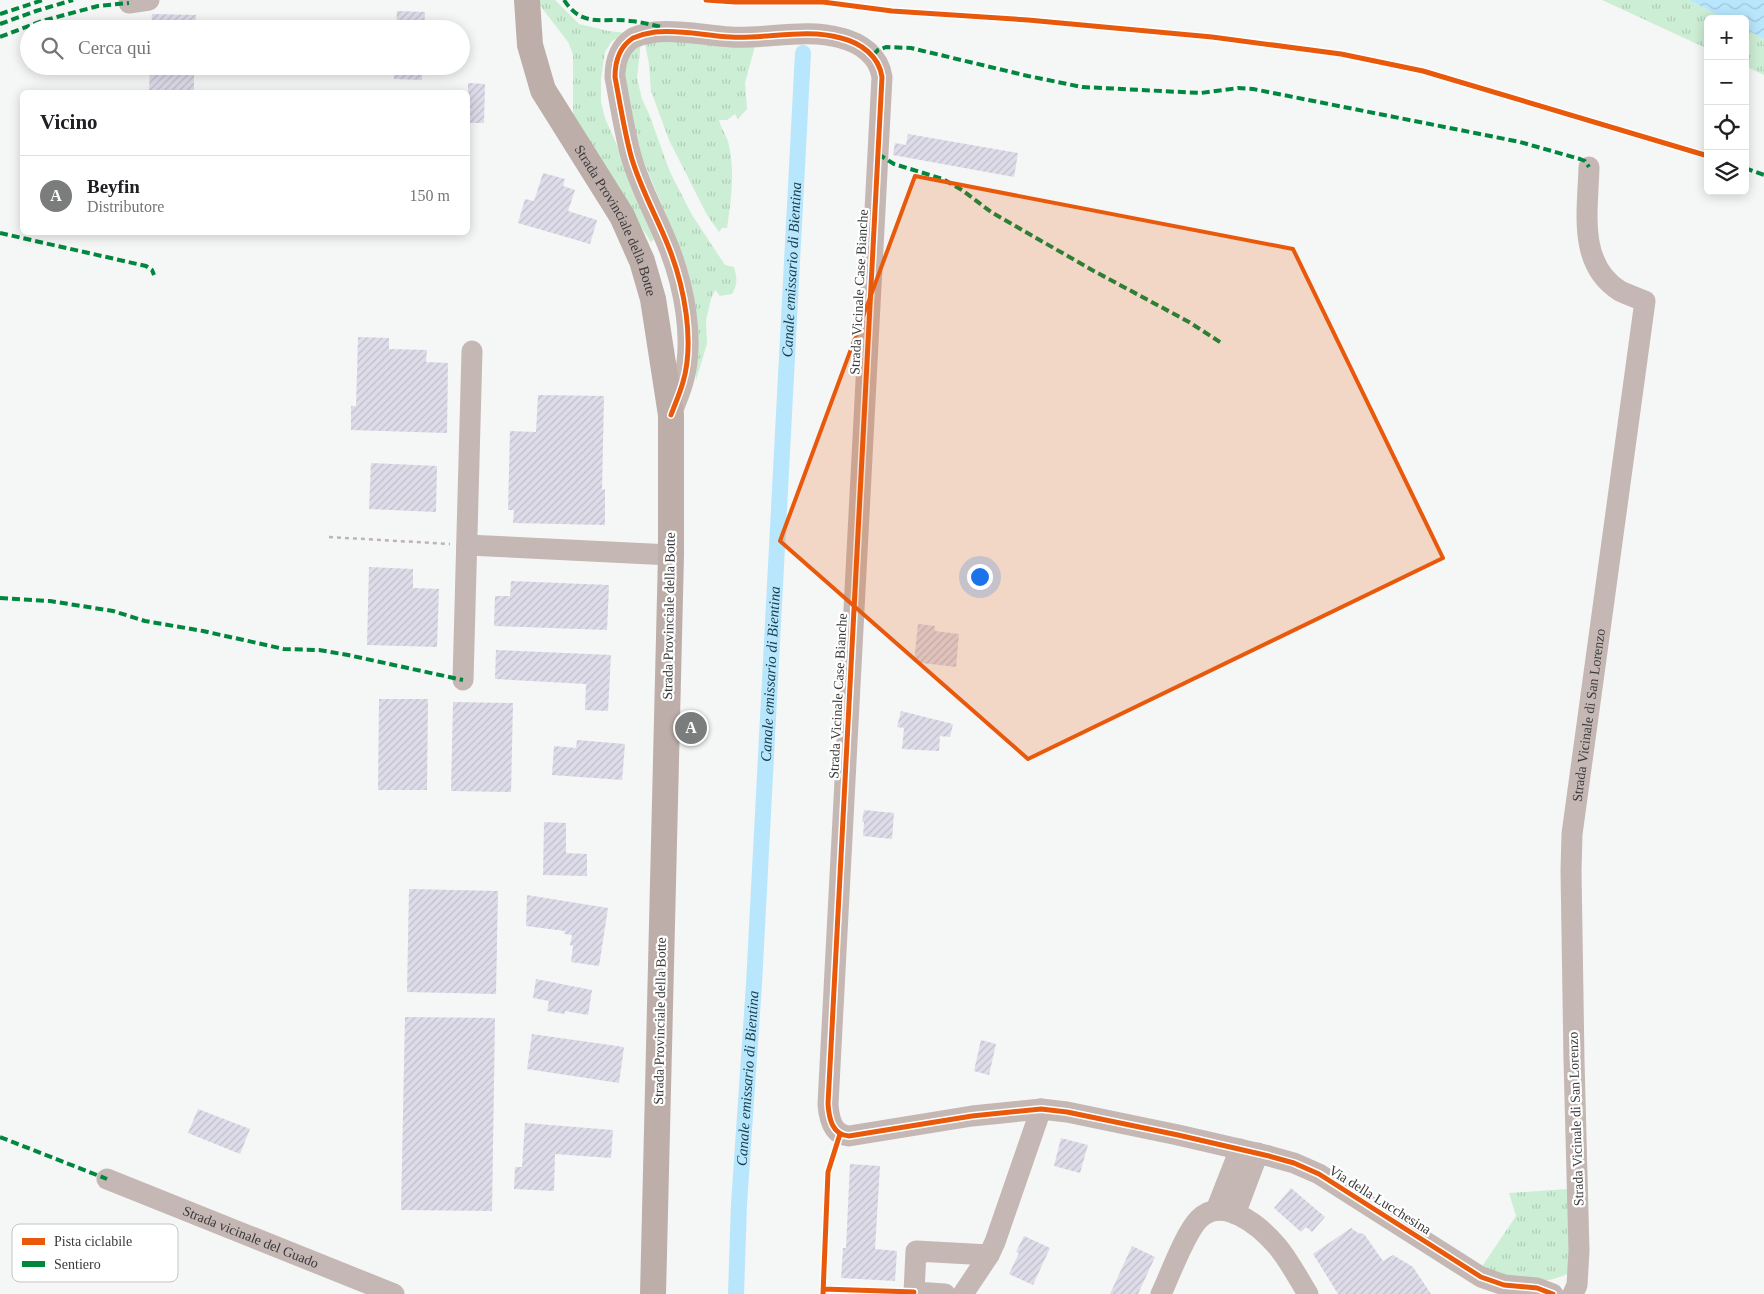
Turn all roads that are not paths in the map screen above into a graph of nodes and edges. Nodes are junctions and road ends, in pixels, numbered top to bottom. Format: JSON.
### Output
{"nodes":[{"id":1,"x":149,"y":0,"type":"edge"},
{"id":2,"x":527,"y":0,"type":"edge"},
{"id":3,"x":128,"y":3,"type":"dead end"},
{"id":4,"x":1589,"y":167,"type":"dead end"},
{"id":5,"x":472,"y":351,"type":"dead end"},
{"id":6,"x":671,"y":415,"type":"junction"},
{"id":7,"x":467,"y":545,"type":"junction"},
{"id":8,"x":671,"y":556,"type":"junction"},
{"id":9,"x":463,"y":680,"type":"dead end"},
{"id":10,"x":1041,"y":1109,"type":"junction"},
{"id":11,"x":1248,"y":1151,"type":"junction"},
{"id":12,"x":108,"y":1179,"type":"dead end"},
{"id":13,"x":1225,"y":1212,"type":"junction"},
{"id":14,"x":989,"y":1255,"type":"junction"},
{"id":15,"x":394,"y":1294,"type":"edge"},
{"id":16,"x":653,"y":1294,"type":"edge"},
{"id":17,"x":945,"y":1294,"type":"edge"},
{"id":18,"x":963,"y":1294,"type":"edge"},
{"id":19,"x":1161,"y":1294,"type":"edge"},
{"id":20,"x":1308,"y":1294,"type":"edge"},
{"id":21,"x":1553,"y":1294,"type":"edge"},
{"id":22,"x":1573,"y":1294,"type":"edge"}],
"edges":[{"from":1,"to":3,"type":"street"},
{"from":2,"to":6,"type":"main road","name":"Strada Provinciale della Botte"},
{"from":4,"to":22,"type":"street","name":"Strada Vicinale di San Lorenzo"},
{"from":5,"to":7,"type":"street"},
{"from":6,"to":8,"type":"main road","name":"Strada Provinciale della Botte"},
{"from":6,"to":10,"type":"street","name":"Strada Vicinale Case Bianche"},
{"from":7,"to":8,"type":"street"},
{"from":7,"to":9,"type":"street"},
{"from":8,"to":16,"type":"main road","name":"Strada Provinciale della Botte"},
{"from":10,"to":11,"type":"street","name":"Via della Lucchesina"},
{"from":10,"to":14,"type":"street"},
{"from":11,"to":13,"type":"street"},
{"from":11,"to":21,"type":"street","name":"Via della Lucchesina"},
{"from":12,"to":15,"type":"street","name":"Strada vicinale del Guado"},
{"from":13,"to":19,"type":"street"},
{"from":13,"to":20,"type":"street"},
{"from":14,"to":17,"type":"street"},
{"from":14,"to":18,"type":"street"}]}
